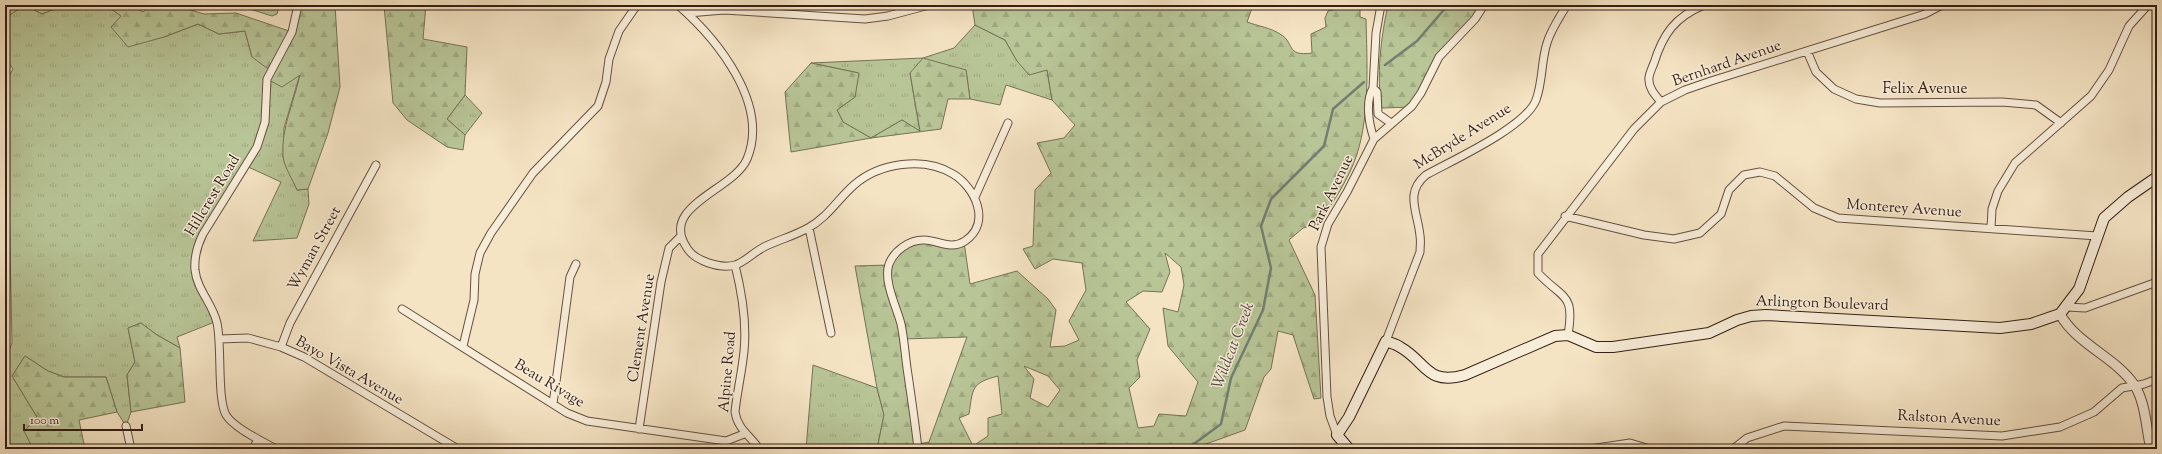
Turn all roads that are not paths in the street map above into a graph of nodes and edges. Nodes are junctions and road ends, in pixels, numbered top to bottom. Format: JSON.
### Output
{"nodes":[{"id":1,"x":298,"y":5,"type":"edge"},
{"id":2,"x":637,"y":5,"type":"edge"},
{"id":3,"x":678,"y":5,"type":"edge"},
{"id":4,"x":785,"y":5,"type":"edge"},
{"id":5,"x":929,"y":5,"type":"edge"},
{"id":6,"x":1381,"y":5,"type":"edge"},
{"id":7,"x":1484,"y":5,"type":"edge"},
{"id":8,"x":1567,"y":5,"type":"edge"},
{"id":9,"x":1704,"y":5,"type":"edge"},
{"id":10,"x":1942,"y":5,"type":"edge"},
{"id":11,"x":2148,"y":5,"type":"edge"},
{"id":12,"x":688,"y":13,"type":"junction"},
{"id":13,"x":790,"y":13,"type":"junction"},
{"id":14,"x":1807,"y":51,"type":"junction"},
{"id":15,"x":1373,"y":88,"type":"junction"},
{"id":16,"x":1661,"y":102,"type":"junction"},
{"id":17,"x":1378,"y":114,"type":"junction"},
{"id":18,"x":1370,"y":115,"type":"junction"},
{"id":19,"x":1008,"y":123,"type":"dead end"},
{"id":20,"x":2061,"y":123,"type":"junction"},
{"id":21,"x":1391,"y":124,"type":"junction"},
{"id":22,"x":1374,"y":139,"type":"junction"},
{"id":23,"x":376,"y":164,"type":"dead end"},
{"id":24,"x":2157,"y":177,"type":"edge"},
{"id":25,"x":976,"y":197,"type":"junction"},
{"id":26,"x":1565,"y":216,"type":"junction"},
{"id":27,"x":809,"y":228,"type":"junction"},
{"id":28,"x":1991,"y":228,"type":"junction"},
{"id":29,"x":681,"y":236,"type":"junction"},
{"id":30,"x":2097,"y":236,"type":"junction"},
{"id":31,"x":576,"y":264,"type":"dead end"},
{"id":32,"x":735,"y":265,"type":"junction"},
{"id":33,"x":2157,"y":282,"type":"edge"},
{"id":34,"x":2067,"y":307,"type":"junction"},
{"id":35,"x":402,"y":309,"type":"dead end"},
{"id":36,"x":2060,"y":314,"type":"junction"},
{"id":37,"x":831,"y":333,"type":"dead end"},
{"id":38,"x":1568,"y":335,"type":"junction"},
{"id":39,"x":220,"y":339,"type":"junction"},
{"id":40,"x":1386,"y":341,"type":"junction"},
{"id":41,"x":463,"y":346,"type":"junction"},
{"id":42,"x":281,"y":347,"type":"junction"},
{"id":43,"x":2157,"y":379,"type":"edge"},
{"id":44,"x":2134,"y":386,"type":"junction"},
{"id":45,"x":553,"y":404,"type":"junction"},
{"id":46,"x":126,"y":426,"type":"dead end"},
{"id":47,"x":639,"y":429,"type":"junction"},
{"id":48,"x":744,"y":434,"type":"junction"},
{"id":49,"x":1337,"y":435,"type":"junction"},
{"id":50,"x":258,"y":438,"type":"junction"},
{"id":51,"x":131,"y":449,"type":"edge"},
{"id":52,"x":253,"y":449,"type":"edge"},
{"id":53,"x":276,"y":449,"type":"edge"},
{"id":54,"x":458,"y":449,"type":"edge"},
{"id":55,"x":759,"y":449,"type":"edge"},
{"id":56,"x":918,"y":449,"type":"edge"},
{"id":57,"x":1349,"y":449,"type":"edge"},
{"id":58,"x":1590,"y":449,"type":"edge"},
{"id":59,"x":1650,"y":449,"type":"edge"},
{"id":60,"x":1733,"y":449,"type":"edge"},
{"id":61,"x":2151,"y":449,"type":"edge"}],
"edges":[{"from":1,"to":39,"type":"street","name":"Hillcrest Road"},
{"from":2,"to":41,"type":"street"},
{"from":3,"to":12,"type":"street"},
{"from":4,"to":13,"type":"street"},
{"from":5,"to":13,"type":"street"},
{"from":6,"to":15,"type":"street"},
{"from":7,"to":21,"type":"street","name":"Park Avenue"},
{"from":8,"to":40,"type":"street","name":"McBryde Avenue"},
{"from":9,"to":16,"type":"street"},
{"from":10,"to":14,"type":"street","name":"Bernhard Avenue"},
{"from":11,"to":20,"type":"street"},
{"from":12,"to":13,"type":"street"},
{"from":12,"to":29,"type":"street"},
{"from":14,"to":16,"type":"street","name":"Bernhard Avenue"},
{"from":14,"to":20,"type":"street","name":"Felix Avenue"},
{"from":15,"to":17,"type":"street"},
{"from":15,"to":18,"type":"street"},
{"from":16,"to":26,"type":"street","name":"Bernhard Avenue"},
{"from":17,"to":18,"type":"street"},
{"from":17,"to":21,"type":"street"},
{"from":18,"to":22,"type":"street"},
{"from":19,"to":25,"type":"street"},
{"from":20,"to":28,"type":"street"},
{"from":21,"to":22,"type":"street","name":"Park Avenue"},
{"from":22,"to":49,"type":"street","name":"Park Avenue"},
{"from":23,"to":42,"type":"street","name":"Wyman Street"},
{"from":24,"to":30,"type":"main road","name":"Arlington Boulevard"},
{"from":25,"to":27,"type":"street"},
{"from":25,"to":56,"type":"street"},
{"from":26,"to":28,"type":"street","name":"Monterey Avenue"},
{"from":26,"to":38,"type":"street","name":"Bernhard Avenue"},
{"from":27,"to":32,"type":"street"},
{"from":27,"to":37,"type":"street"},
{"from":28,"to":30,"type":"street","name":"Monterey Avenue"},
{"from":29,"to":32,"type":"street"},
{"from":29,"to":47,"type":"street","name":"Clement Avenue"},
{"from":30,"to":34,"type":"main road","name":"Arlington Boulevard"},
{"from":31,"to":45,"type":"street"},
{"from":32,"to":48,"type":"street","name":"Alpine Road"},
{"from":33,"to":34,"type":"street"},
{"from":34,"to":36,"type":"main road","name":"Arlington Boulevard"},
{"from":35,"to":41,"type":"street","name":"Beau Rivage"},
{"from":36,"to":38,"type":"main road","name":"Arlington Boulevard"},
{"from":36,"to":44,"type":"street"},
{"from":38,"to":40,"type":"main road"},
{"from":39,"to":42,"type":"street","name":"Bayo Vista Avenue"},
{"from":39,"to":50,"type":"street","name":"Hillcrest Road"},
{"from":40,"to":49,"type":"main road","name":"McBryde Avenue"},
{"from":41,"to":45,"type":"street","name":"Beau Rivage"},
{"from":42,"to":54,"type":"street","name":"Bayo Vista Avenue"},
{"from":43,"to":44,"type":"street","name":"Ralston Avenue"},
{"from":44,"to":60,"type":"street","name":"Ralston Avenue"},
{"from":44,"to":61,"type":"street"},
{"from":45,"to":47,"type":"street","name":"Beau Rivage"},
{"from":46,"to":51,"type":"street"},
{"from":47,"to":48,"type":"street","name":"Beau Rivage"},
{"from":48,"to":55,"type":"street","name":"Alpine Road"},
{"from":49,"to":57,"type":"main road"},
{"from":50,"to":52,"type":"street"},
{"from":50,"to":53,"type":"street","name":"Hillcrest Road"},
{"from":58,"to":59,"type":"street"}]}
